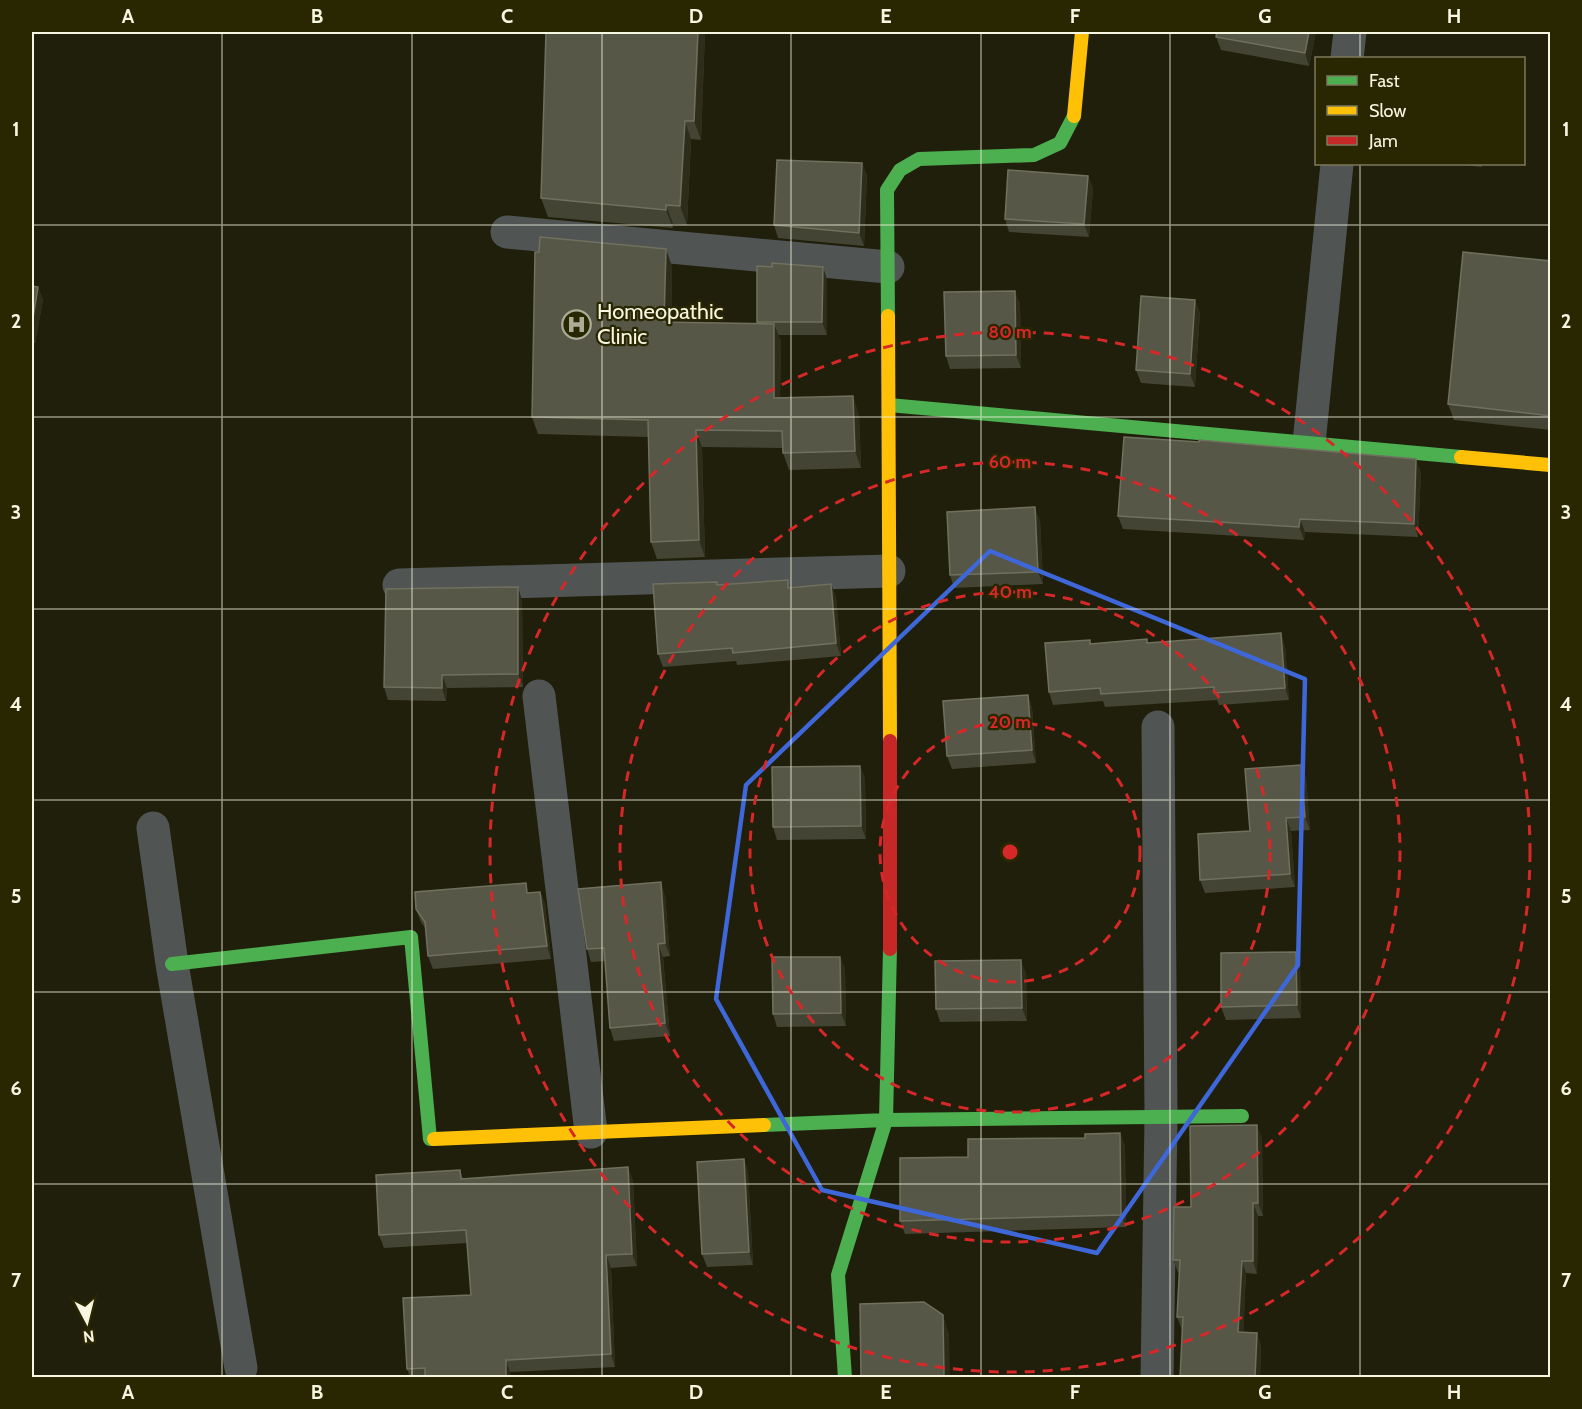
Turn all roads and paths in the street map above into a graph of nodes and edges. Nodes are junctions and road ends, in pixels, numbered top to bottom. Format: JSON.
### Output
{"nodes":[{"id":1,"x":1082,"y":32,"type":"edge"},
{"id":2,"x":1350,"y":32,"type":"edge"},
{"id":3,"x":1347,"y":57,"type":"edge"},
{"id":4,"x":1337,"y":165,"type":"edge"},
{"id":5,"x":507,"y":232,"type":"dead end"},
{"id":6,"x":888,"y":267,"type":"junction"},
{"id":7,"x":889,"y":405,"type":"junction"},
{"id":8,"x":1309,"y":443,"type":"junction"},
{"id":9,"x":1551,"y":465,"type":"edge"},
{"id":10,"x":889,"y":571,"type":"junction"},
{"id":11,"x":399,"y":585,"type":"dead end"},
{"id":12,"x":539,"y":696,"type":"dead end"},
{"id":13,"x":1158,"y":727,"type":"dead end"},
{"id":14,"x":153,"y":828,"type":"dead end"},
{"id":15,"x":172,"y":964,"type":"junction"},
{"id":16,"x":1242,"y":1116,"type":"dead end"},
{"id":17,"x":1161,"y":1117,"type":"junction"},
{"id":18,"x":886,"y":1120,"type":"junction"},
{"id":19,"x":591,"y":1132,"type":"junction"},
{"id":20,"x":241,"y":1368,"type":"dead end"},
{"id":21,"x":845,"y":1377,"type":"edge"},
{"id":22,"x":1156,"y":1377,"type":"edge"}],
"edges":[{"from":1,"to":6,"type":"street"},
{"from":2,"to":3,"type":"street"},
{"from":4,"to":8,"type":"street"},
{"from":5,"to":6,"type":"street"},
{"from":6,"to":7,"type":"street"},
{"from":7,"to":8,"type":"street"},
{"from":7,"to":10,"type":"street"},
{"from":8,"to":9,"type":"street"},
{"from":10,"to":11,"type":"street"},
{"from":10,"to":18,"type":"street"},
{"from":12,"to":19,"type":"street"},
{"from":13,"to":17,"type":"street"},
{"from":14,"to":15,"type":"street"},
{"from":15,"to":19,"type":"street"},
{"from":15,"to":20,"type":"street"},
{"from":16,"to":17,"type":"street"},
{"from":17,"to":18,"type":"street"},
{"from":17,"to":22,"type":"street"},
{"from":18,"to":19,"type":"street"},
{"from":18,"to":21,"type":"street"}]}
